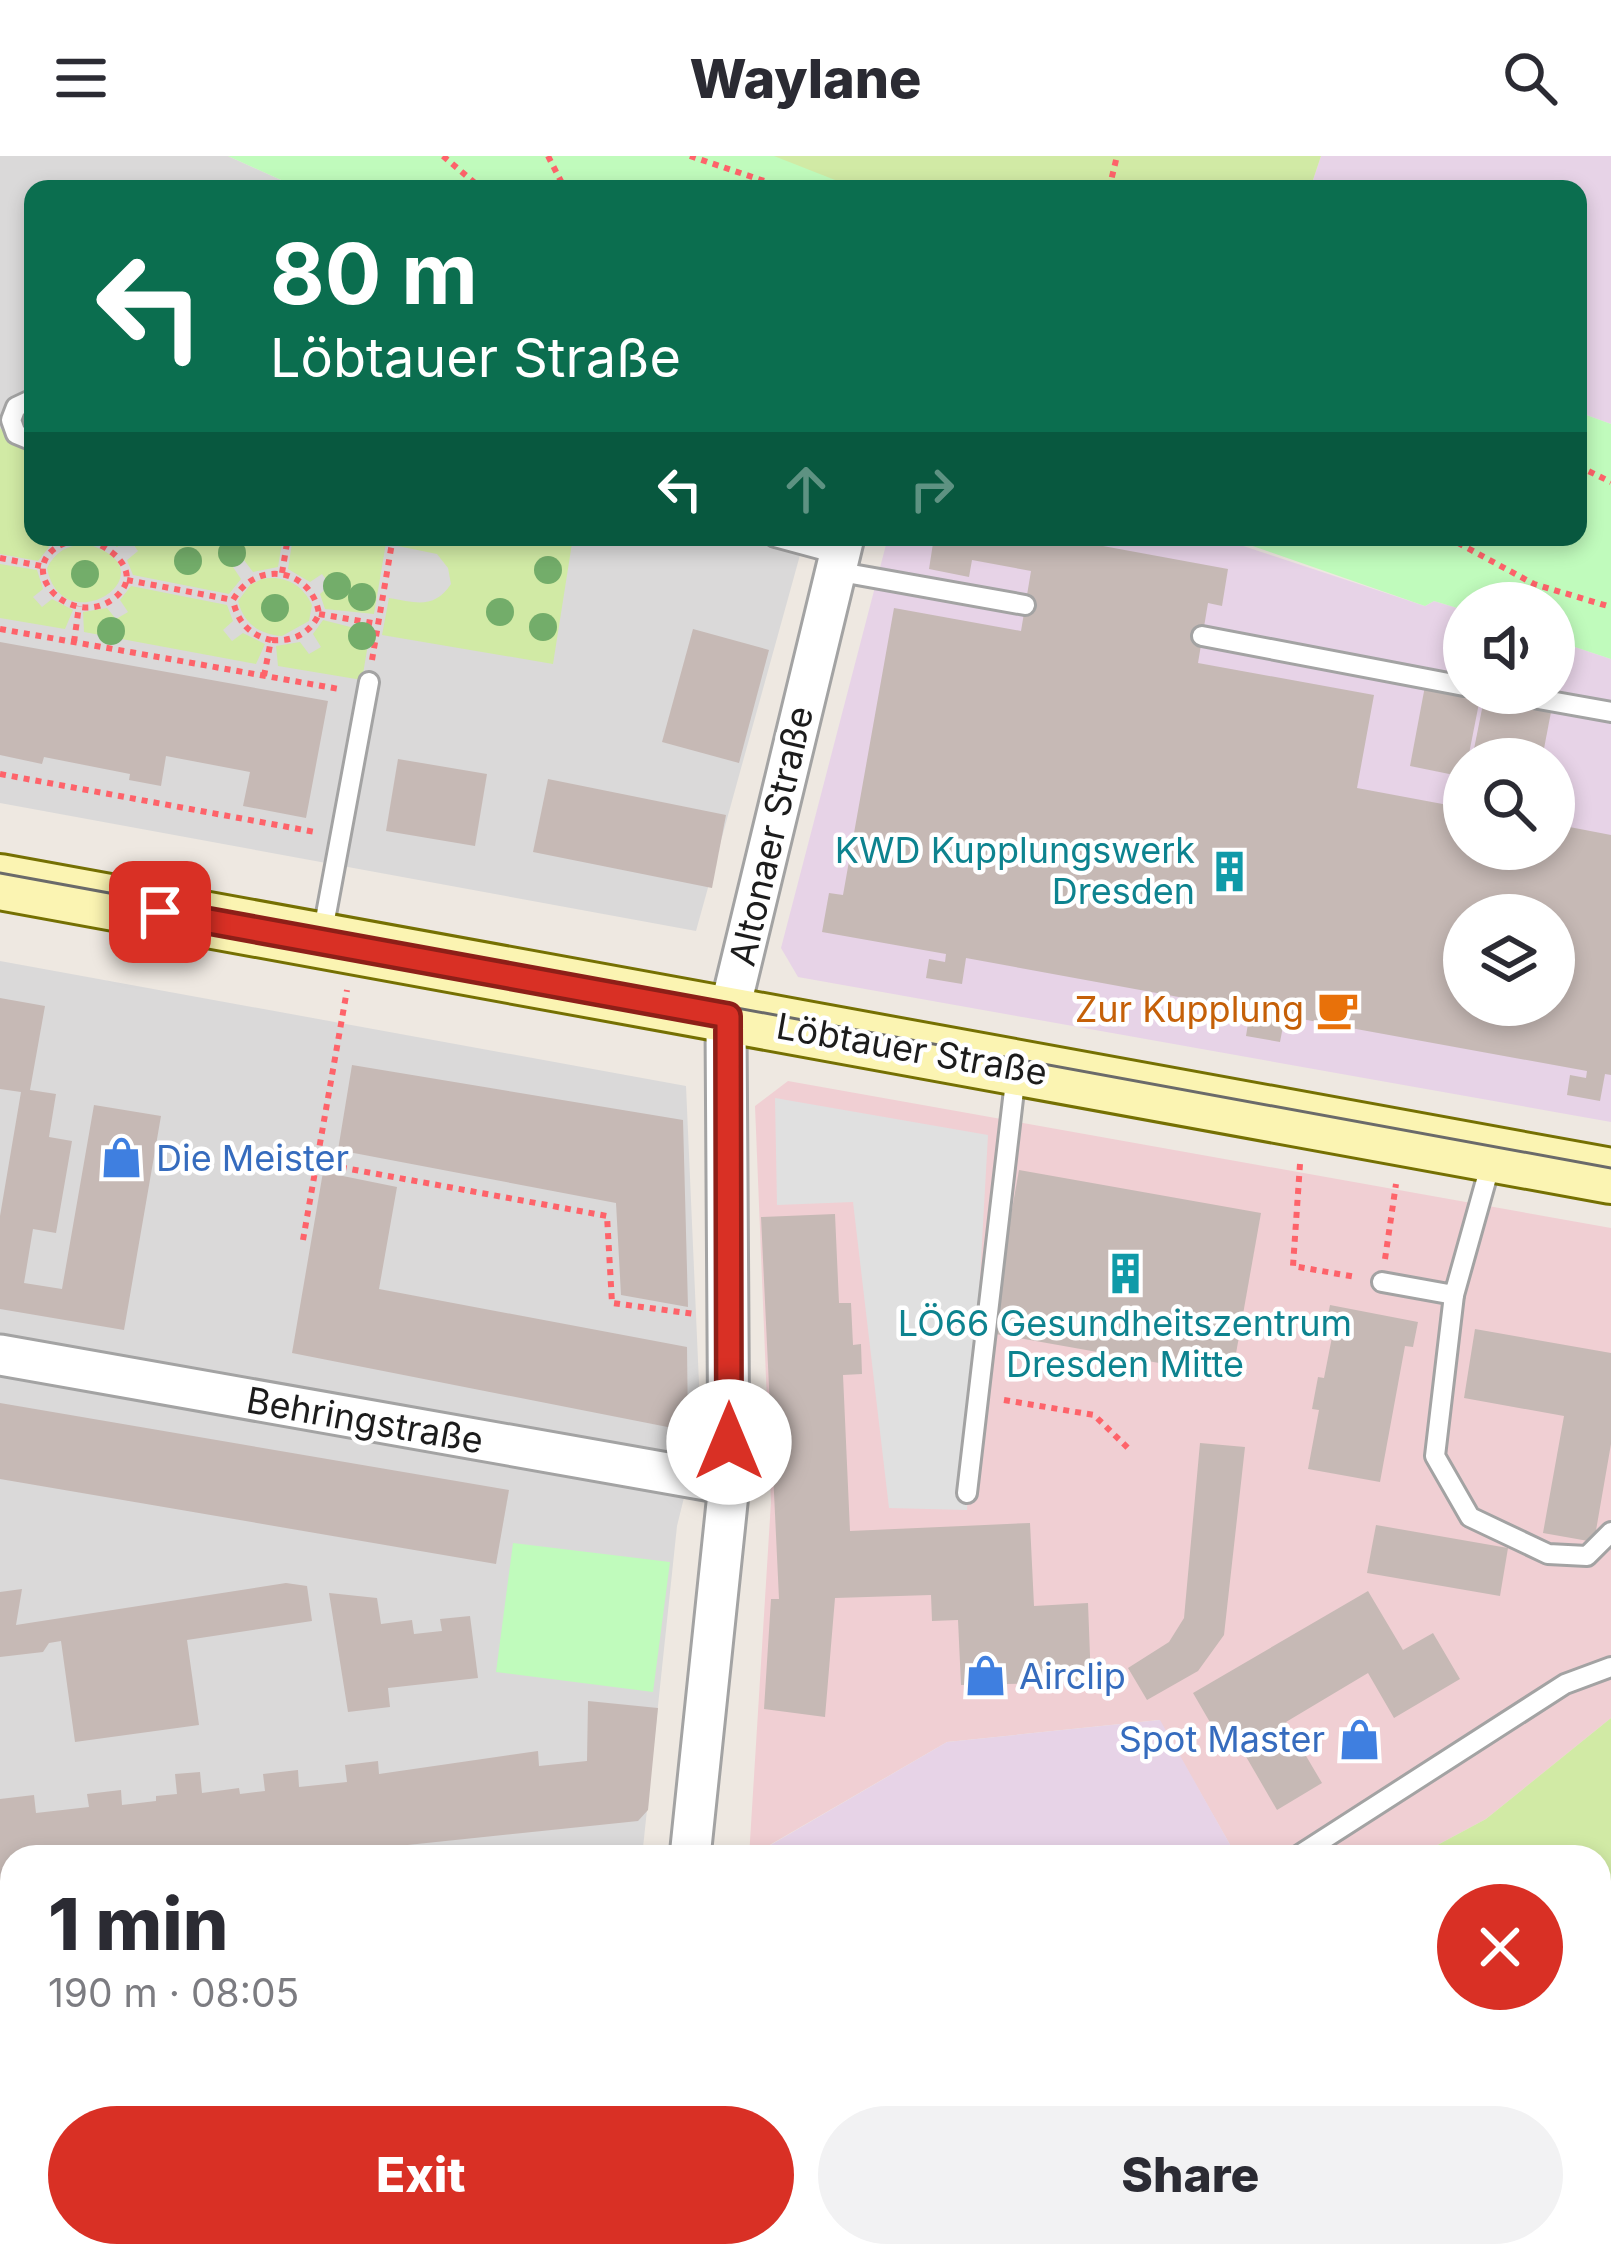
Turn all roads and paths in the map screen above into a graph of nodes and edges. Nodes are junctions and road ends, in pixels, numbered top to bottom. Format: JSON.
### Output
{"nodes":[{"id":1,"x":443,"y":156,"type":"edge"},
{"id":2,"x":690,"y":156,"type":"edge"},
{"id":3,"x":471,"y":180,"type":"edge"},
{"id":4,"x":761,"y":180,"type":"edge"},
{"id":5,"x":6,"y":411,"type":"edge"},
{"id":6,"x":24,"y":437,"type":"edge"},
{"id":7,"x":59,"y":546,"type":"edge"},
{"id":8,"x":107,"y":546,"type":"edge"},
{"id":9,"x":286,"y":546,"type":"edge"},
{"id":10,"x":391,"y":546,"type":"edge"},
{"id":11,"x":809,"y":546,"type":"edge"},
{"id":12,"x":1464,"y":546,"type":"edge"},
{"id":13,"x":839,"y":554,"type":"edge"},
{"id":14,"x":0,"y":559,"type":"edge"},
{"id":15,"x":41,"y":566,"type":"junction"},
{"id":16,"x":282,"y":573,"type":"junction"},
{"id":17,"x":127,"y":580,"type":"junction"},
{"id":18,"x":233,"y":600,"type":"junction"},
{"id":19,"x":1025,"y":605,"type":"dead end"},
{"id":20,"x":79,"y":607,"type":"junction"},
{"id":21,"x":1611,"y":607,"type":"edge"},
{"id":22,"x":319,"y":614,"type":"junction"},
{"id":23,"x":378,"y":624,"type":"junction"},
{"id":24,"x":0,"y":629,"type":"edge"},
{"id":25,"x":1202,"y":636,"type":"dead end"},
{"id":26,"x":271,"y":640,"type":"dead end"},
{"id":27,"x":74,"y":642,"type":"junction"},
{"id":28,"x":264,"y":676,"type":"junction"},
{"id":29,"x":1443,"y":682,"type":"edge"},
{"id":30,"x":367,"y":687,"type":"junction"},
{"id":31,"x":1575,"y":706,"type":"edge"},
{"id":32,"x":1611,"y":712,"type":"edge"},
{"id":33,"x":0,"y":774,"type":"edge"},
{"id":34,"x":340,"y":837,"type":"junction"},
{"id":35,"x":0,"y":882,"type":"edge"},
{"id":36,"x":338,"y":944,"type":"junction"},
{"id":37,"x":728,"y":1016,"type":"junction"},
{"id":38,"x":1016,"y":1068,"type":"junction"},
{"id":39,"x":1304,"y":1120,"type":"junction"},
{"id":40,"x":1403,"y":1138,"type":"junction"},
{"id":41,"x":1493,"y":1155,"type":"junction"},
{"id":42,"x":317,"y":1162,"type":"junction"},
{"id":43,"x":1611,"y":1176,"type":"edge"},
{"id":44,"x":303,"y":1240,"type":"dead end"},
{"id":45,"x":1382,"y":1282,"type":"junction"},
{"id":46,"x":1454,"y":1295,"type":"junction"},
{"id":47,"x":728,"y":1319,"type":"junction"},
{"id":48,"x":0,"y":1355,"type":"edge"},
{"id":49,"x":977,"y":1396,"type":"junction"},
{"id":50,"x":1131,"y":1451,"type":"dead end"},
{"id":51,"x":729,"y":1484,"type":"junction"},
{"id":52,"x":967,"y":1493,"type":"dead end"},
{"id":53,"x":1611,"y":1532,"type":"edge"},
{"id":54,"x":1611,"y":1667,"type":"edge"},
{"id":55,"x":691,"y":1845,"type":"edge"},
{"id":56,"x":1315,"y":1845,"type":"edge"}],
"edges":[{"from":1,"to":3,"type":"path"},
{"from":2,"to":4,"type":"path"},
{"from":5,"to":6,"type":"lane"},
{"from":7,"to":15,"type":"path"},
{"from":8,"to":17,"type":"path"},
{"from":9,"to":16,"type":"path"},
{"from":10,"to":23,"type":"path"},
{"from":11,"to":13,"type":"lane"},
{"from":12,"to":21,"type":"path"},
{"from":13,"to":19,"type":"lane"},
{"from":13,"to":37,"type":"street","name":"Altonaer Straße"},
{"from":14,"to":15,"type":"path"},
{"from":15,"to":20,"type":"path"},
{"from":16,"to":18,"type":"path"},
{"from":16,"to":22,"type":"path"},
{"from":17,"to":18,"type":"path"},
{"from":17,"to":20,"type":"path"},
{"from":18,"to":28,"type":"path"},
{"from":20,"to":27,"type":"path"},
{"from":22,"to":23,"type":"path"},
{"from":22,"to":26,"type":"path"},
{"from":23,"to":30,"type":"path"},
{"from":24,"to":27,"type":"path"},
{"from":25,"to":29,"type":"lane"},
{"from":27,"to":28,"type":"path"},
{"from":28,"to":30,"type":"path"},
{"from":30,"to":34,"type":"lane"},
{"from":31,"to":32,"type":"lane"},
{"from":33,"to":34,"type":"path"},
{"from":34,"to":36,"type":"lane"},
{"from":35,"to":36,"type":"main road","name":"Löbtauer Straße"},
{"from":36,"to":37,"type":"main road","name":"Löbtauer Straße"},
{"from":36,"to":42,"type":"path"},
{"from":37,"to":38,"type":"main road","name":"Löbtauer Straße"},
{"from":37,"to":47,"type":"street","name":"Altonaer Straße"},
{"from":38,"to":39,"type":"main road","name":"Löbtauer Straße"},
{"from":38,"to":49,"type":"lane"},
{"from":39,"to":40,"type":"main road","name":"Löbtauer Straße"},
{"from":39,"to":45,"type":"path"},
{"from":40,"to":41,"type":"main road","name":"Löbtauer Straße"},
{"from":40,"to":45,"type":"path"},
{"from":41,"to":43,"type":"main road","name":"Löbtauer Straße"},
{"from":41,"to":46,"type":"lane"},
{"from":42,"to":44,"type":"path"},
{"from":42,"to":47,"type":"path"},
{"from":45,"to":46,"type":"lane"},
{"from":46,"to":53,"type":"lane"},
{"from":47,"to":51,"type":"street","name":"Altonaer Straße"},
{"from":48,"to":51,"type":"street","name":"Behringstraße"},
{"from":49,"to":50,"type":"path"},
{"from":49,"to":52,"type":"lane"},
{"from":51,"to":55,"type":"street","name":"Altonaer Straße"},
{"from":54,"to":56,"type":"lane"}]}
